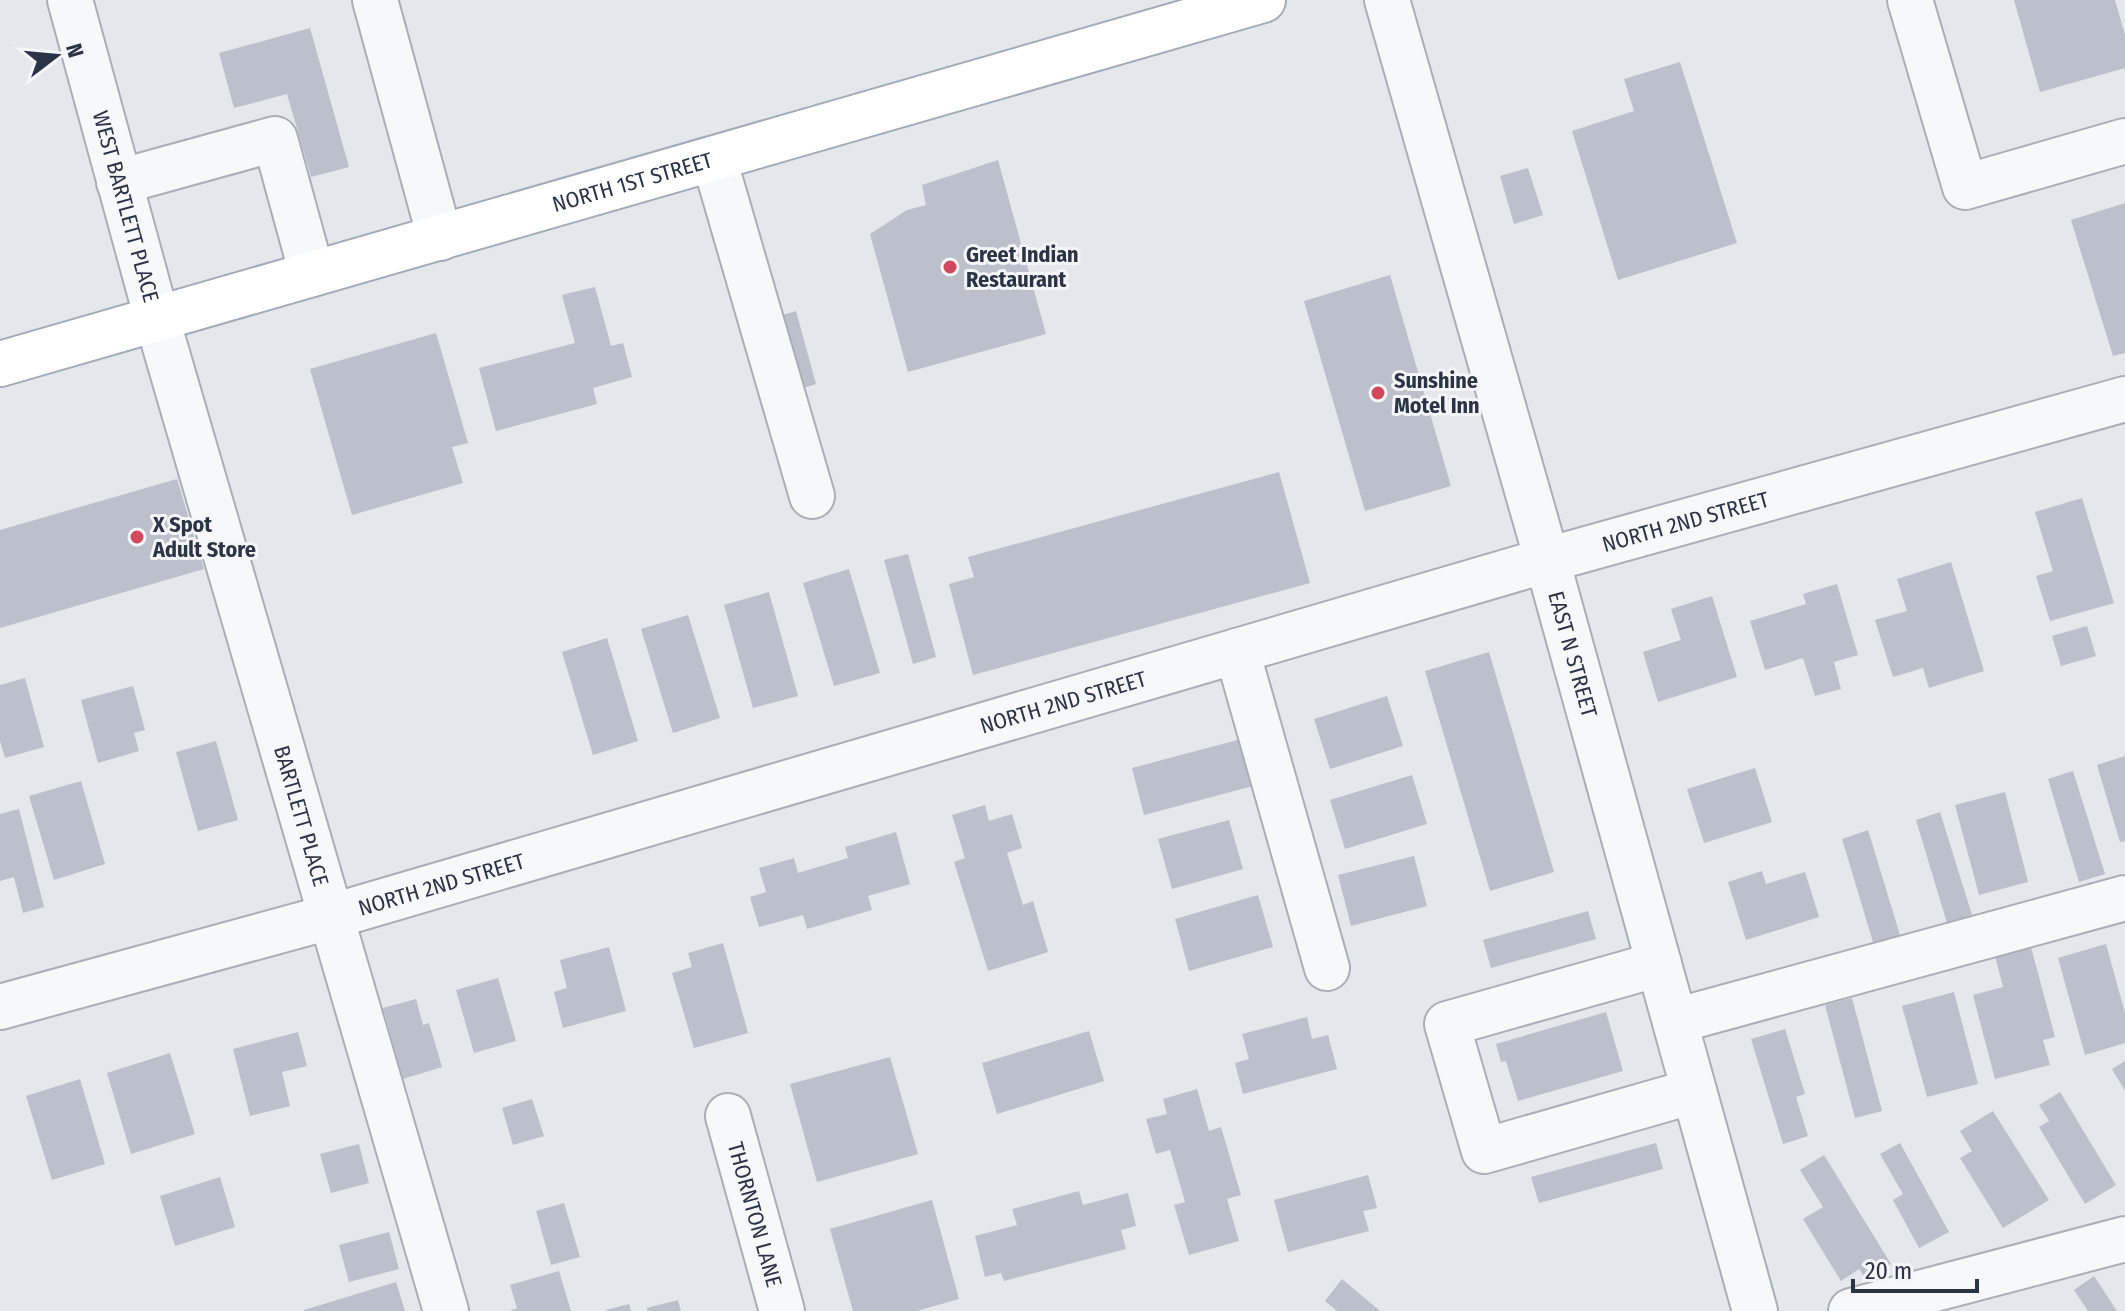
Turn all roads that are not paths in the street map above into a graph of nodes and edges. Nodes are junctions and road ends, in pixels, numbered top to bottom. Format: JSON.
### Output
{"nodes":[{"id":1,"x":70,"y":0,"type":"edge"},
{"id":2,"x":375,"y":0,"type":"edge"},
{"id":3,"x":1263,"y":0,"type":"edge"},
{"id":4,"x":1387,"y":0,"type":"edge"},
{"id":5,"x":1910,"y":0,"type":"edge"},
{"id":6,"x":2125,"y":141,"type":"edge"},
{"id":7,"x":714,"y":159,"type":"junction"},
{"id":8,"x":119,"y":182,"type":"junction"},
{"id":9,"x":440,"y":238,"type":"junction"},
{"id":10,"x":312,"y":274,"type":"junction"},
{"id":11,"x":157,"y":319,"type":"junction"},
{"id":12,"x":0,"y":364,"type":"edge"},
{"id":13,"x":2125,"y":399,"type":"edge"},
{"id":14,"x":812,"y":496,"type":"dead end"},
{"id":15,"x":1547,"y":560,"type":"junction"},
{"id":16,"x":1237,"y":651,"type":"junction"},
{"id":17,"x":2125,"y":898,"type":"edge"},
{"id":18,"x":333,"y":916,"type":"junction"},
{"id":19,"x":1659,"y":964,"type":"junction"},
{"id":20,"x":1327,"y":968,"type":"dead end"},
{"id":21,"x":0,"y":1007,"type":"edge"},
{"id":22,"x":1675,"y":1021,"type":"junction"},
{"id":23,"x":1694,"y":1091,"type":"junction"},
{"id":24,"x":728,"y":1116,"type":"dead end"},
{"id":25,"x":2125,"y":1239,"type":"edge"},
{"id":26,"x":446,"y":1311,"type":"edge"},
{"id":27,"x":782,"y":1311,"type":"edge"},
{"id":28,"x":1755,"y":1311,"type":"edge"},
{"id":29,"x":1851,"y":1311,"type":"edge"}],
"edges":[{"from":1,"to":8,"type":"street","name":"WEST BARTLETT PLACE"},
{"from":2,"to":9,"type":"street"},
{"from":3,"to":7,"type":"main road","name":"NORTH 1ST STREET"},
{"from":4,"to":15,"type":"street","name":"EAST N STREET"},
{"from":5,"to":6,"type":"street"},
{"from":7,"to":9,"type":"main road","name":"NORTH 1ST STREET"},
{"from":7,"to":14,"type":"street"},
{"from":8,"to":10,"type":"street"},
{"from":8,"to":11,"type":"street","name":"WEST BARTLETT PLACE"},
{"from":9,"to":10,"type":"main road","name":"NORTH 1ST STREET"},
{"from":10,"to":11,"type":"main road","name":"NORTH 1ST STREET"},
{"from":11,"to":12,"type":"main road","name":"NORTH 1ST STREET"},
{"from":11,"to":18,"type":"street","name":"BARTLETT PLACE"},
{"from":13,"to":15,"type":"street","name":"NORTH 2ND STREET"},
{"from":15,"to":16,"type":"street","name":"NORTH 2ND STREET"},
{"from":15,"to":19,"type":"street","name":"EAST N STREET"},
{"from":16,"to":18,"type":"street","name":"NORTH 2ND STREET"},
{"from":16,"to":20,"type":"street"},
{"from":17,"to":22,"type":"street"},
{"from":18,"to":21,"type":"street","name":"NORTH 2ND STREET"},
{"from":18,"to":26,"type":"street","name":"BARTLETT PLACE"},
{"from":19,"to":22,"type":"street","name":"EAST N STREET"},
{"from":19,"to":23,"type":"street"},
{"from":22,"to":23,"type":"street","name":"EAST N STREET"},
{"from":23,"to":28,"type":"street","name":"EAST N STREET"},
{"from":24,"to":27,"type":"street","name":"THORNTON LANE"},
{"from":25,"to":29,"type":"street"}]}
